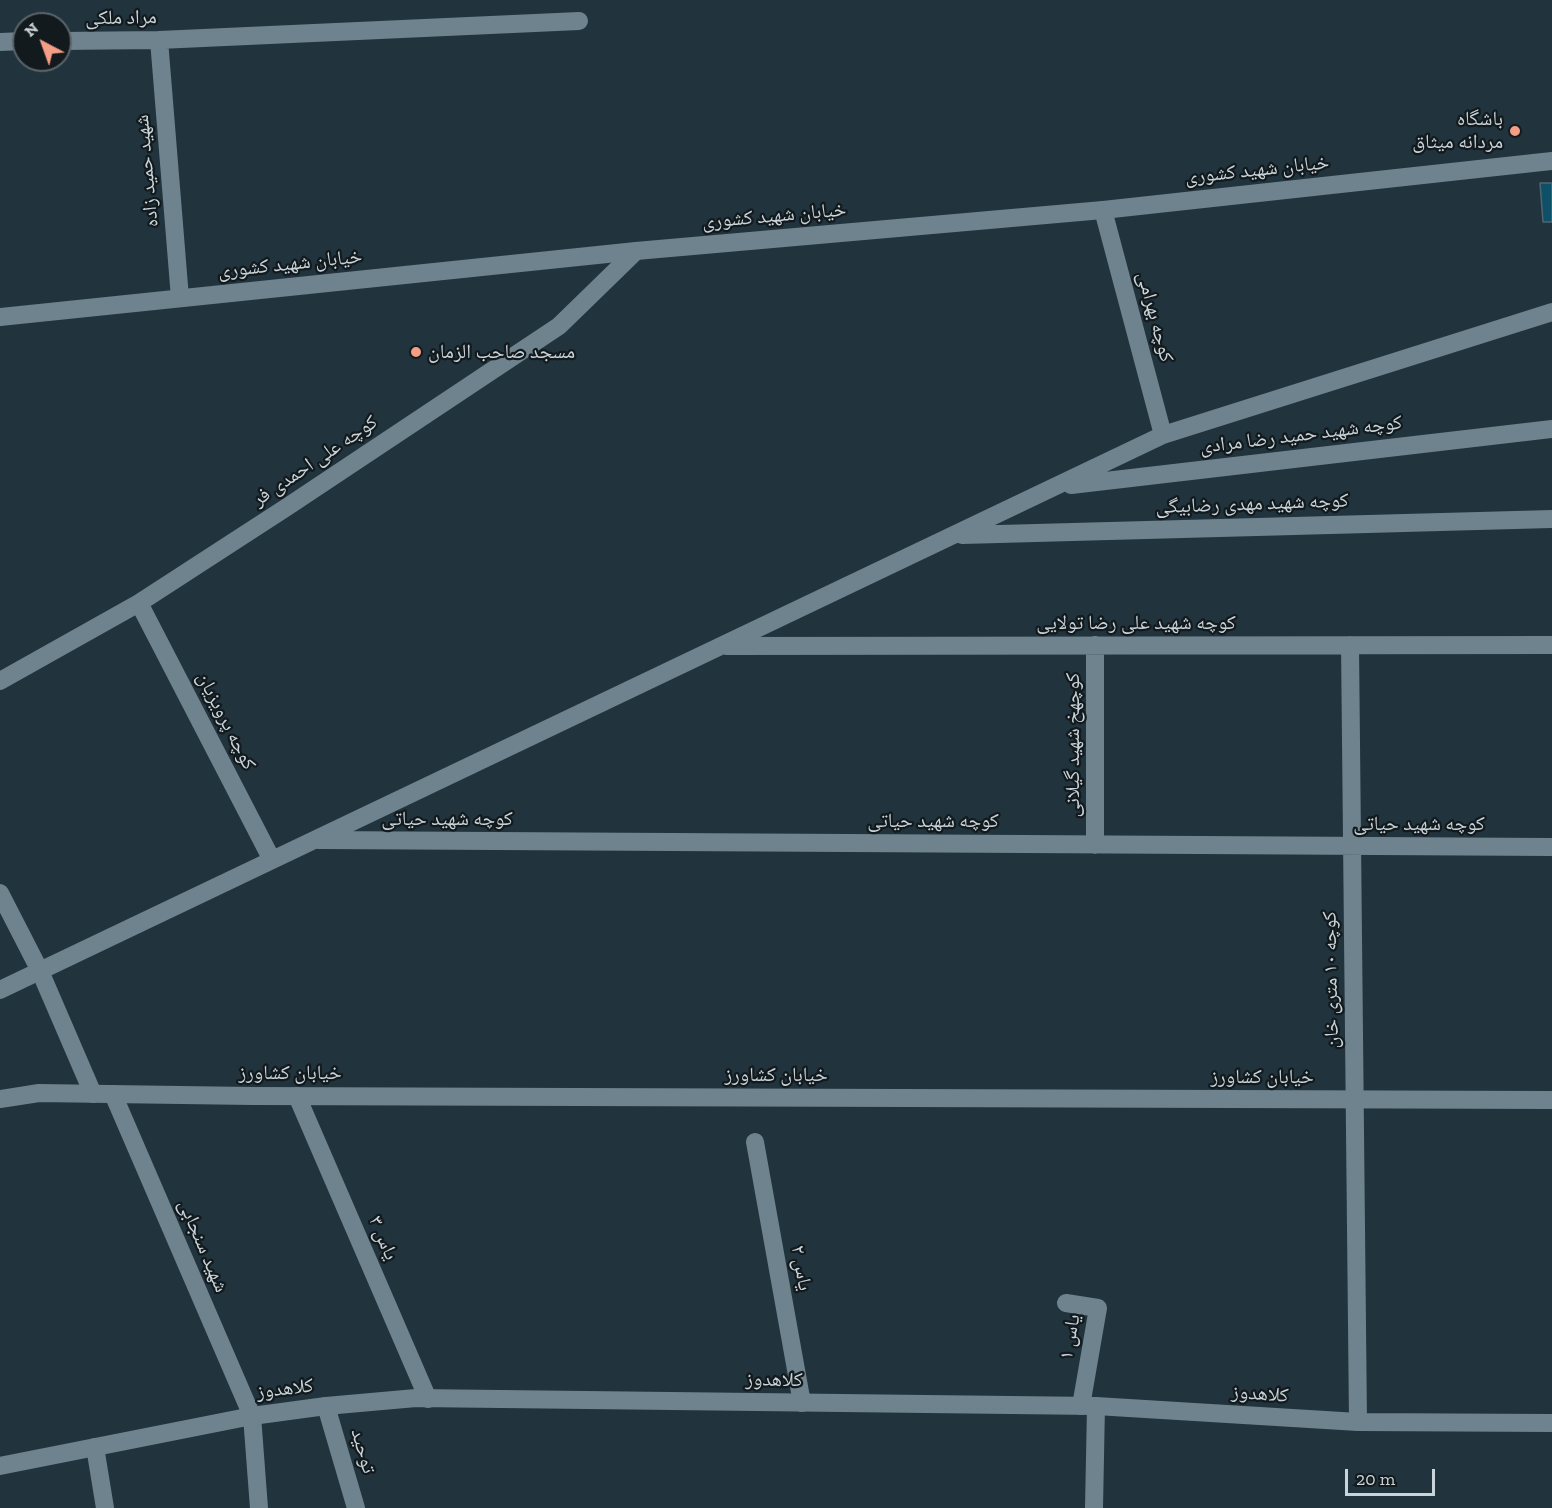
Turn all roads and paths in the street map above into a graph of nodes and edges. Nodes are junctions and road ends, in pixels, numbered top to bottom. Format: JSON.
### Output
{"nodes":[{"id":1,"x":579,"y":21,"type":"dead end"},
{"id":2,"x":159,"y":40,"type":"junction"},
{"id":3,"x":72,"y":41,"type":"edge"},
{"id":4,"x":1552,"y":161,"type":"edge"},
{"id":5,"x":1103,"y":210,"type":"junction"},
{"id":6,"x":636,"y":251,"type":"junction"},
{"id":7,"x":180,"y":298,"type":"junction"},
{"id":8,"x":1552,"y":312,"type":"edge"},
{"id":9,"x":0,"y":317,"type":"edge"},
{"id":10,"x":1552,"y":429,"type":"edge"},
{"id":11,"x":1163,"y":435,"type":"junction"},
{"id":12,"x":1056,"y":487,"type":"junction"},
{"id":13,"x":1552,"y":519,"type":"edge"},
{"id":14,"x":954,"y":535,"type":"junction"},
{"id":15,"x":139,"y":603,"type":"junction"},
{"id":16,"x":1095,"y":645,"type":"junction"},
{"id":17,"x":1350,"y":645,"type":"junction"},
{"id":18,"x":1552,"y":645,"type":"edge"},
{"id":19,"x":721,"y":646,"type":"junction"},
{"id":20,"x":0,"y":681,"type":"edge"},
{"id":21,"x":313,"y":840,"type":"junction"},
{"id":22,"x":1095,"y":844,"type":"junction"},
{"id":23,"x":1352,"y":846,"type":"junction"},
{"id":24,"x":1552,"y":847,"type":"edge"},
{"id":25,"x":272,"y":860,"type":"junction"},
{"id":26,"x":0,"y":894,"type":"edge"},
{"id":27,"x":40,"y":970,"type":"junction"},
{"id":28,"x":0,"y":990,"type":"edge"},
{"id":29,"x":93,"y":1094,"type":"junction"},
{"id":30,"x":113,"y":1094,"type":"junction"},
{"id":31,"x":297,"y":1096,"type":"junction"},
{"id":32,"x":0,"y":1099,"type":"edge"},
{"id":33,"x":1355,"y":1100,"type":"junction"},
{"id":34,"x":1552,"y":1100,"type":"edge"},
{"id":35,"x":755,"y":1142,"type":"dead end"},
{"id":36,"x":1066,"y":1302,"type":"dead end"},
{"id":37,"x":428,"y":1399,"type":"junction"},
{"id":38,"x":802,"y":1403,"type":"junction"},
{"id":39,"x":326,"y":1406,"type":"junction"},
{"id":40,"x":1088,"y":1406,"type":"junction"},
{"id":41,"x":252,"y":1416,"type":"junction"},
{"id":42,"x":1358,"y":1422,"type":"junction"},
{"id":43,"x":1552,"y":1423,"type":"edge"},
{"id":44,"x":95,"y":1447,"type":"junction"},
{"id":45,"x":0,"y":1466,"type":"edge"},
{"id":46,"x":105,"y":1508,"type":"edge"},
{"id":47,"x":259,"y":1508,"type":"edge"},
{"id":48,"x":356,"y":1508,"type":"edge"},
{"id":49,"x":1094,"y":1508,"type":"edge"}],
"edges":[{"from":1,"to":2,"type":"street","name":"مراد ملکی"},
{"from":2,"to":3,"type":"street","name":"مراد ملکی"},
{"from":2,"to":7,"type":"street","name":"شهید حمید زاده"},
{"from":4,"to":5,"type":"street","name":"خیابان شهید کشوری"},
{"from":5,"to":6,"type":"street","name":"خیابان شهید کشوری"},
{"from":5,"to":11,"type":"street","name":"کوچه بهرامی"},
{"from":6,"to":7,"type":"street","name":"خیابان شهید کشوری"},
{"from":6,"to":15,"type":"street","name":"کوچه علی احمدی فر"},
{"from":7,"to":9,"type":"street","name":"خیابان شهید کشوری"},
{"from":8,"to":11,"type":"street"},
{"from":10,"to":12,"type":"street","name":"کوچه شهید حمید رضا مرادی"},
{"from":11,"to":12,"type":"street"},
{"from":12,"to":14,"type":"street"},
{"from":13,"to":14,"type":"street","name":"کوچه شهید مهدی رضابیگی"},
{"from":14,"to":19,"type":"street"},
{"from":15,"to":20,"type":"street","name":"کوچه علی احمدی فر"},
{"from":15,"to":25,"type":"street","name":"کوچه پرویزیان"},
{"from":16,"to":17,"type":"street","name":"کوچه شهید علی رضا تولایی"},
{"from":16,"to":19,"type":"street","name":"کوچه شهید علی رضا تولایی"},
{"from":16,"to":22,"type":"street","name":"کوچهخ شهید گیلانی"},
{"from":17,"to":18,"type":"street","name":"کوچه شهید علی رضا تولایی"},
{"from":17,"to":23,"type":"street","name":"کوچه ۱۰ متری خان"},
{"from":19,"to":21,"type":"street"},
{"from":21,"to":22,"type":"street","name":"کوچه شهید حیاتی"},
{"from":21,"to":25,"type":"street"},
{"from":22,"to":23,"type":"street","name":"کوچه شهید حیاتی"},
{"from":23,"to":24,"type":"street","name":"کوچه شهید حیاتی"},
{"from":23,"to":33,"type":"street","name":"کوچه ۱۰ متری خان"},
{"from":25,"to":27,"type":"street"},
{"from":26,"to":27,"type":"street"},
{"from":27,"to":28,"type":"street"},
{"from":27,"to":29,"type":"street"},
{"from":29,"to":30,"type":"street","name":"خیابان کشاورز"},
{"from":29,"to":32,"type":"street","name":"خیابان کشاورز"},
{"from":30,"to":31,"type":"street","name":"خیابان کشاورز"},
{"from":30,"to":41,"type":"street","name":"شهید سنجابی"},
{"from":31,"to":33,"type":"street","name":"خیابان کشاورز"},
{"from":31,"to":37,"type":"street","name":"یاس ۳"},
{"from":33,"to":34,"type":"street","name":"خیابان کشاورز"},
{"from":33,"to":42,"type":"street","name":"کوچه ۱۰ متری خان"},
{"from":35,"to":38,"type":"street","name":"یاس ۲"},
{"from":36,"to":40,"type":"street","name":"یاس ۱"},
{"from":37,"to":38,"type":"street","name":"کلاهدوز"},
{"from":37,"to":39,"type":"street","name":"کلاهدوز"},
{"from":38,"to":40,"type":"street","name":"کلاهدوز"},
{"from":39,"to":41,"type":"street","name":"کلاهدوز"},
{"from":39,"to":48,"type":"street","name":"توحید"},
{"from":40,"to":42,"type":"street","name":"کلاهدوز"},
{"from":40,"to":49,"type":"street"},
{"from":41,"to":44,"type":"street","name":"کلاهدوز"},
{"from":41,"to":47,"type":"street","name":"شهید سنجابی"},
{"from":42,"to":43,"type":"street","name":"کلاهدوز"},
{"from":44,"to":45,"type":"street","name":"کلاهدوز"},
{"from":44,"to":46,"type":"street"}]}
